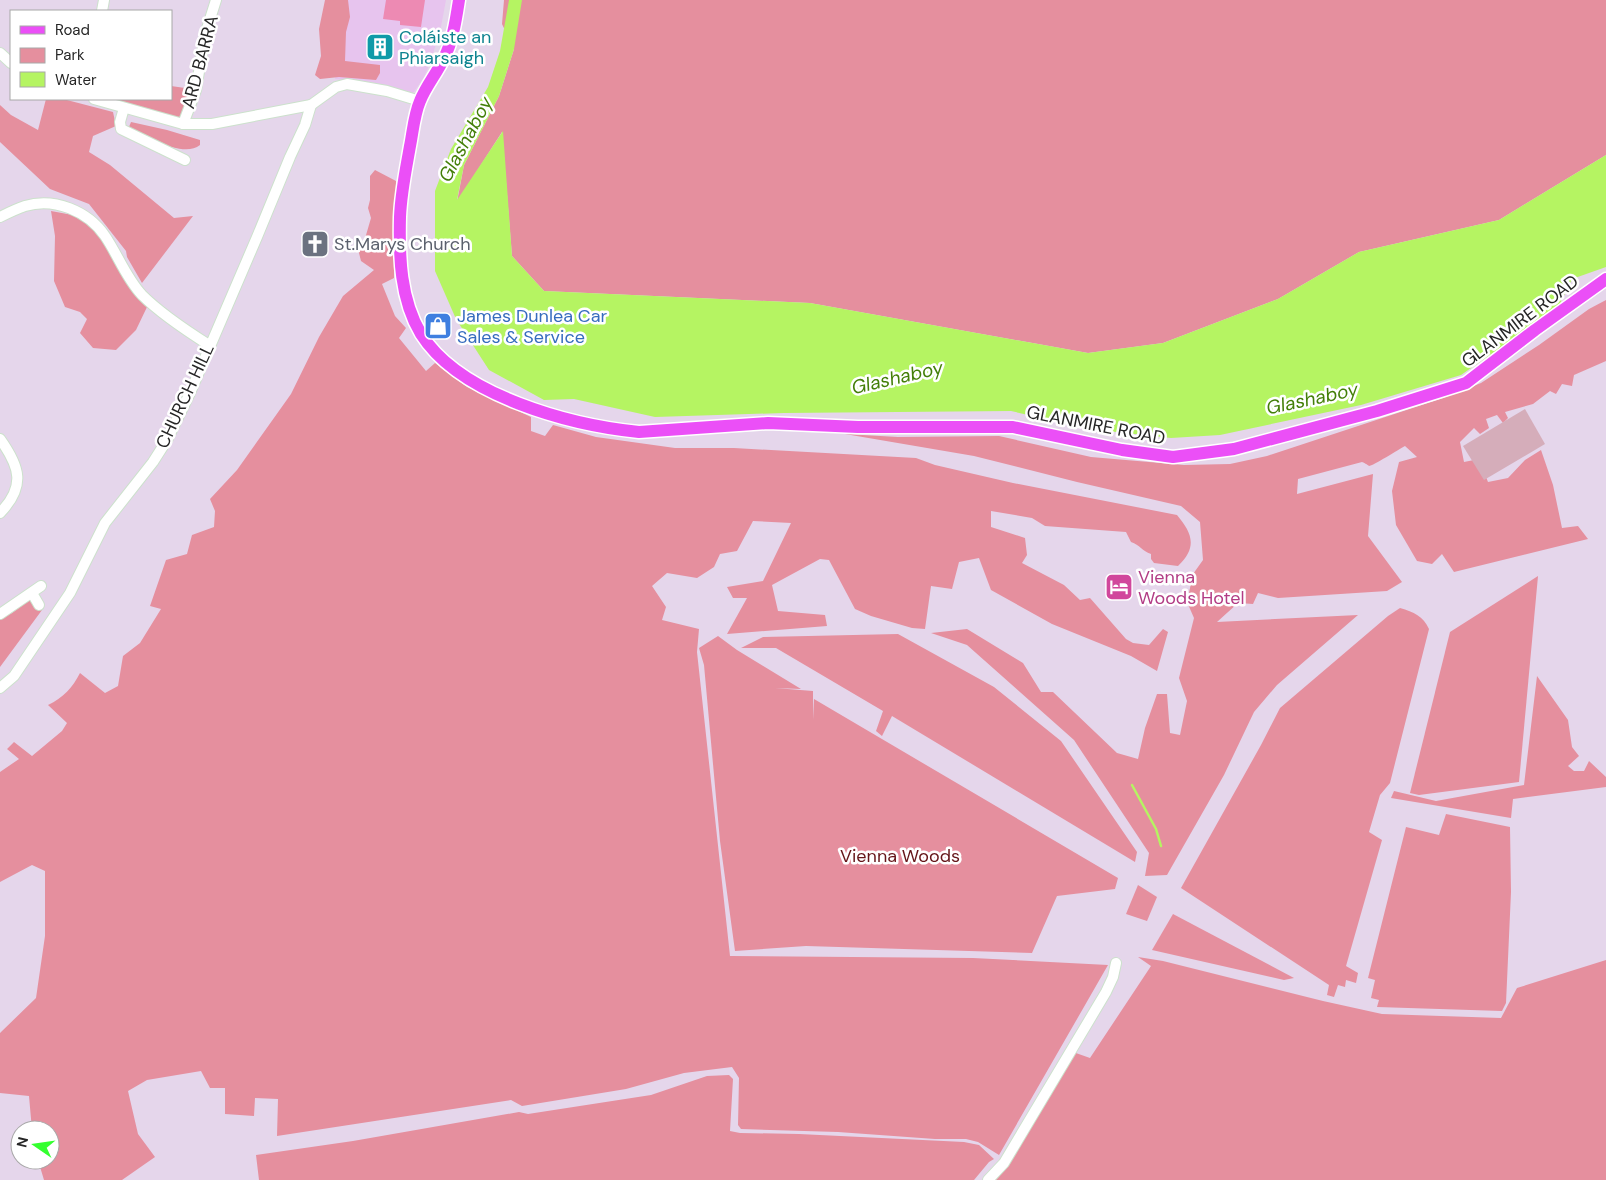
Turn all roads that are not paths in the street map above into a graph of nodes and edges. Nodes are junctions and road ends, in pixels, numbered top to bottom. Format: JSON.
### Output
{"nodes":[{"id":1,"x":216,"y":0,"type":"edge"},
{"id":2,"x":459,"y":0,"type":"edge"},
{"id":3,"x":0,"y":53,"type":"edge"},
{"id":4,"x":10,"y":62,"type":"edge"},
{"id":5,"x":97,"y":100,"type":"edge"},
{"id":6,"x":420,"y":101,"type":"junction"},
{"id":7,"x":311,"y":105,"type":"junction"},
{"id":8,"x":124,"y":108,"type":"junction"},
{"id":9,"x":183,"y":124,"type":"junction"},
{"id":10,"x":185,"y":160,"type":"dead end"},
{"id":11,"x":0,"y":217,"type":"edge"},
{"id":12,"x":1606,"y":279,"type":"edge"},
{"id":13,"x":209,"y":345,"type":"junction"},
{"id":14,"x":0,"y":439,"type":"edge"},
{"id":15,"x":0,"y":513,"type":"edge"},
{"id":16,"x":42,"y":586,"type":"dead end"},
{"id":17,"x":32,"y":593,"type":"junction"},
{"id":18,"x":39,"y":605,"type":"dead end"},
{"id":19,"x":0,"y":614,"type":"edge"},
{"id":20,"x":0,"y":688,"type":"edge"},
{"id":21,"x":1116,"y":963,"type":"dead end"},
{"id":22,"x":988,"y":1180,"type":"edge"}],
"edges":[{"from":1,"to":9,"type":"street","name":"ARD BARRA"},
{"from":2,"to":6,"type":"main road","name":"GLANMIRE ROAD"},
{"from":3,"to":4,"type":"street"},
{"from":5,"to":8,"type":"street"},
{"from":6,"to":7,"type":"street"},
{"from":6,"to":12,"type":"main road","name":"GLANMIRE ROAD"},
{"from":7,"to":9,"type":"street"},
{"from":7,"to":13,"type":"street","name":"CHURCH HILL"},
{"from":8,"to":9,"type":"street"},
{"from":8,"to":10,"type":"street"},
{"from":11,"to":13,"type":"street"},
{"from":13,"to":20,"type":"street","name":"CHURCH HILL"},
{"from":14,"to":15,"type":"street"},
{"from":16,"to":17,"type":"street"},
{"from":17,"to":18,"type":"street"},
{"from":17,"to":19,"type":"street"},
{"from":21,"to":22,"type":"street"}]}
